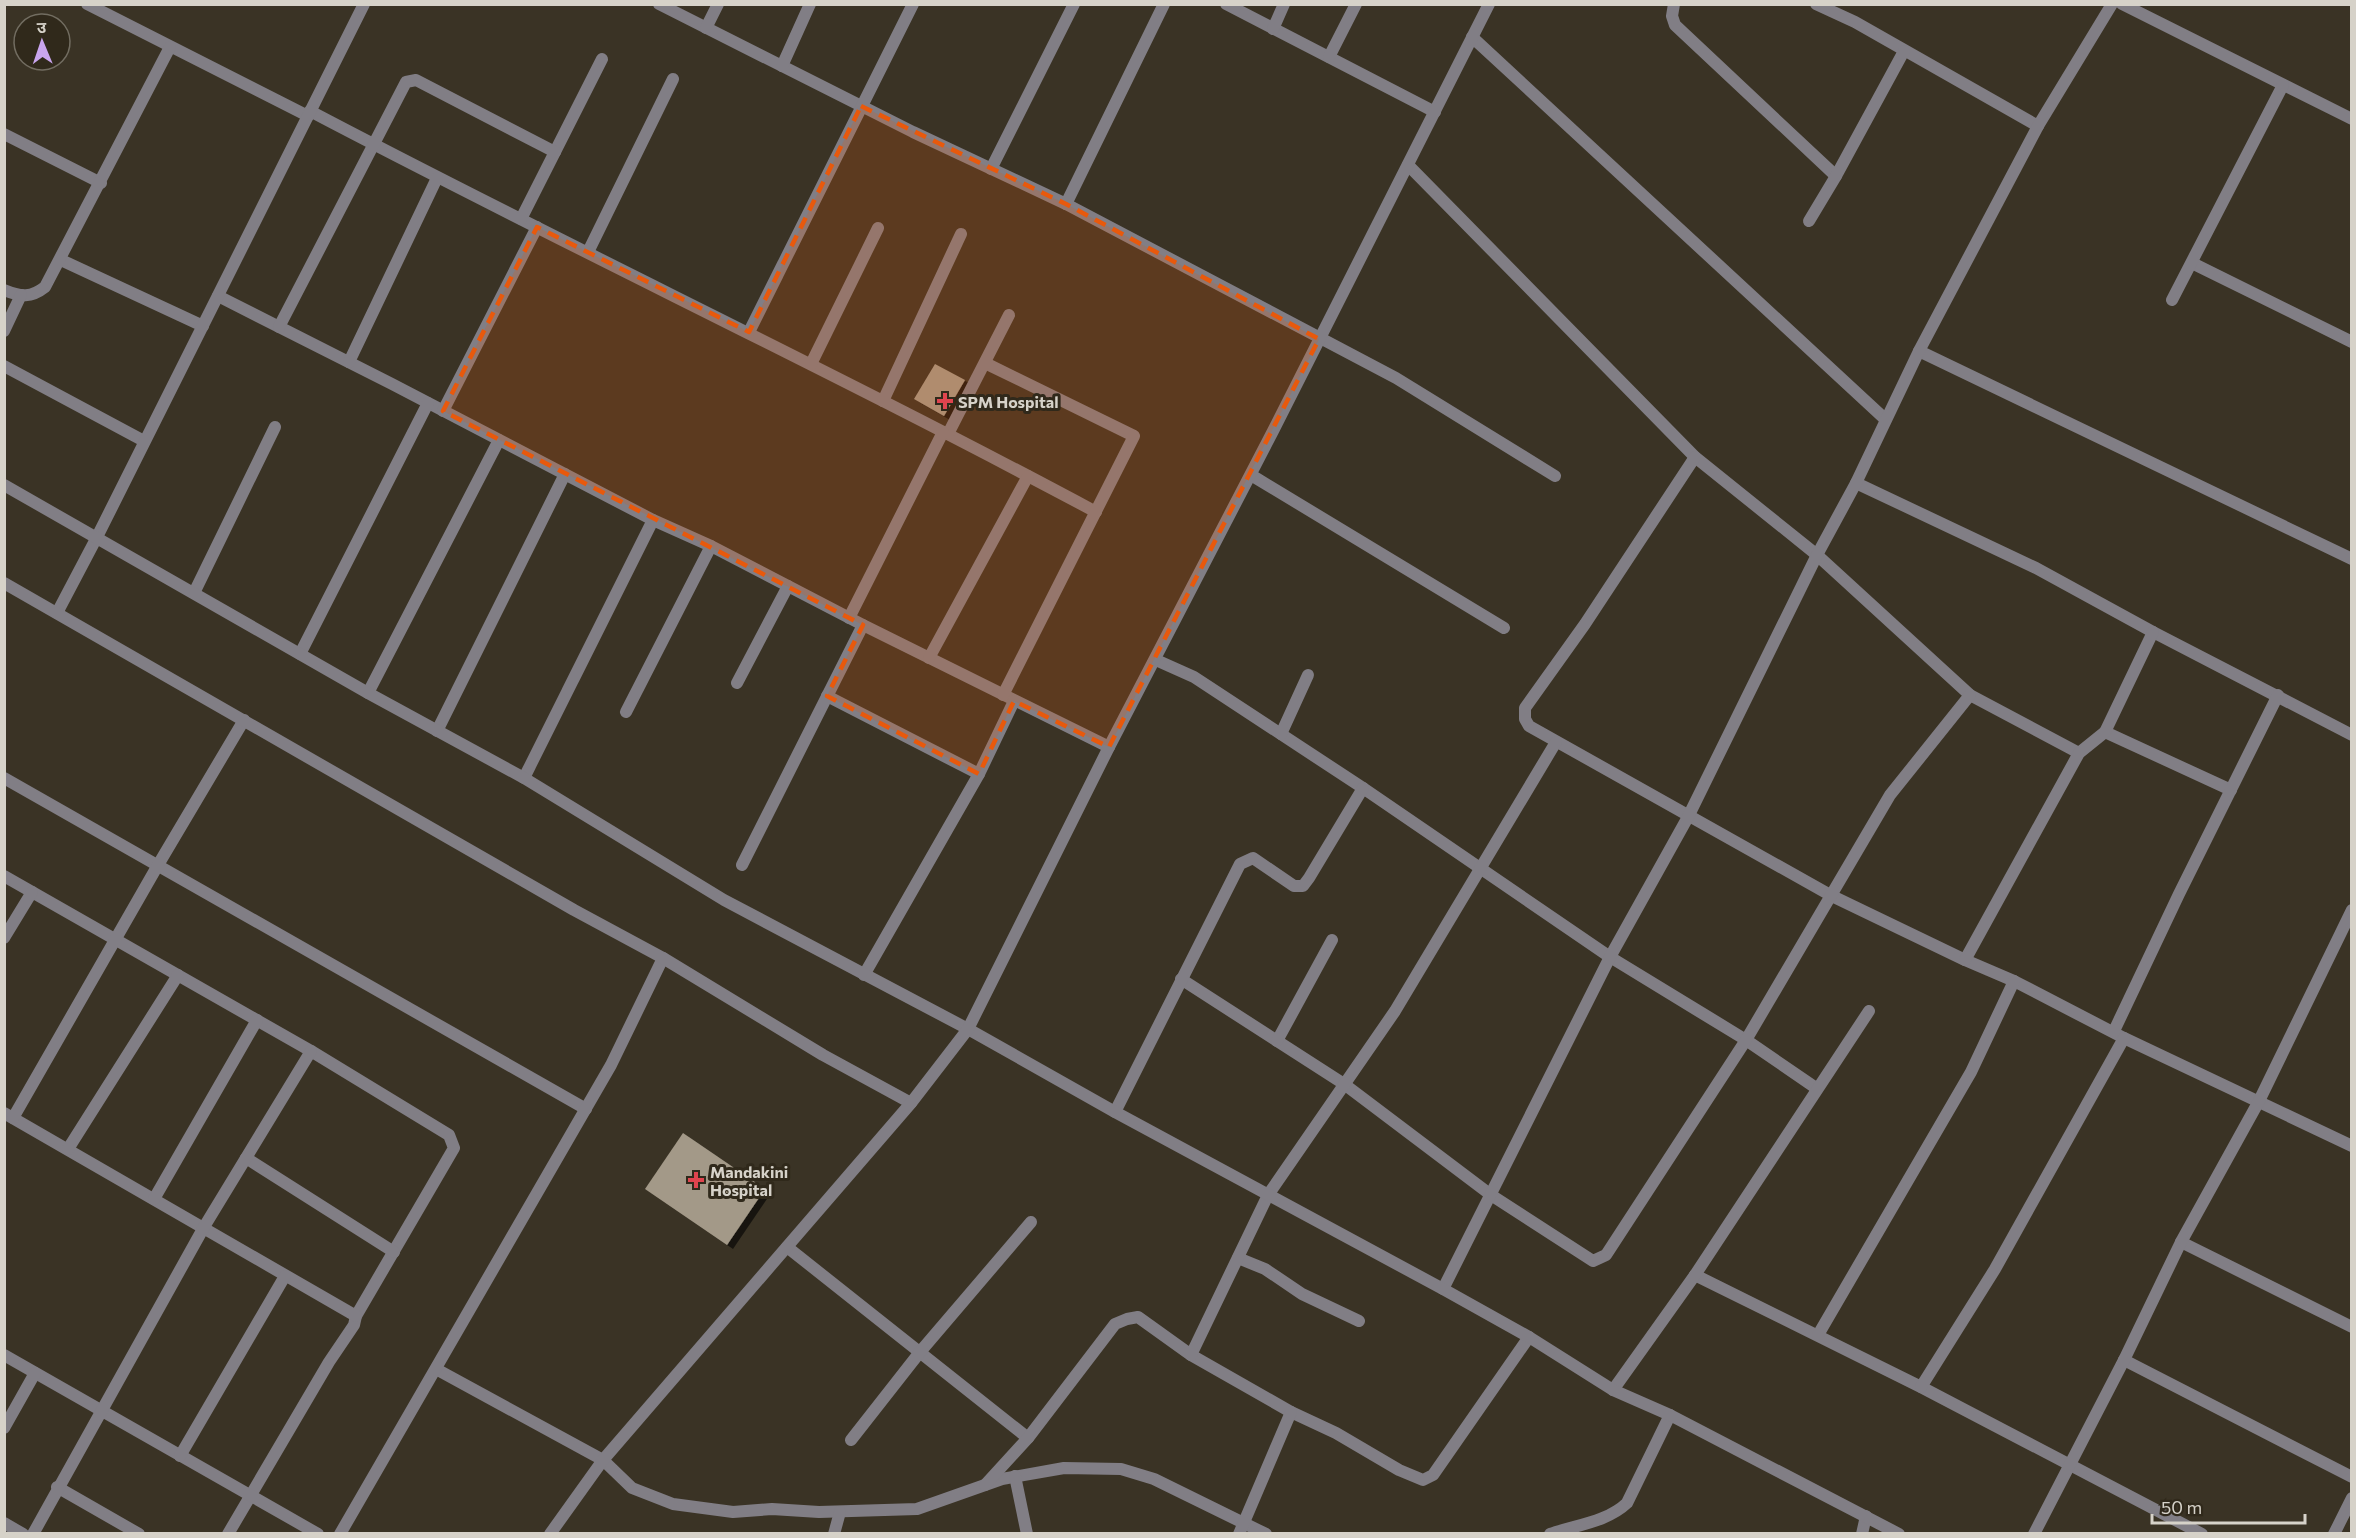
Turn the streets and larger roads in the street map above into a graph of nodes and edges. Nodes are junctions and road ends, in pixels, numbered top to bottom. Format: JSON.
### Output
{"nodes":[{"id":1,"x":87,"y":4,"type":"edge"},
{"id":2,"x":364,"y":4,"type":"edge"},
{"id":3,"x":659,"y":4,"type":"edge"},
{"id":4,"x":718,"y":4,"type":"edge"},
{"id":5,"x":810,"y":4,"type":"edge"},
{"id":6,"x":913,"y":4,"type":"edge"},
{"id":7,"x":1074,"y":4,"type":"edge"},
{"id":8,"x":1164,"y":4,"type":"edge"},
{"id":9,"x":1226,"y":4,"type":"edge"},
{"id":10,"x":1284,"y":4,"type":"edge"},
{"id":11,"x":1356,"y":4,"type":"edge"},
{"id":12,"x":1489,"y":4,"type":"edge"},
{"id":13,"x":1674,"y":4,"type":"edge"},
{"id":14,"x":1816,"y":4,"type":"edge"},
{"id":15,"x":2112,"y":4,"type":"edge"},
{"id":16,"x":2122,"y":4,"type":"edge"},
{"id":17,"x":706,"y":28,"type":"junction"},
{"id":18,"x":1273,"y":28,"type":"junction"},
{"id":19,"x":1472,"y":37,"type":"junction"},
{"id":20,"x":170,"y":47,"type":"junction"},
{"id":21,"x":1904,"y":51,"type":"junction"},
{"id":22,"x":1329,"y":57,"type":"junction"},
{"id":23,"x":602,"y":59,"type":"dead end"},
{"id":24,"x":782,"y":66,"type":"junction"},
{"id":25,"x":673,"y":79,"type":"dead end"},
{"id":26,"x":2283,"y":85,"type":"junction"},
{"id":27,"x":861,"y":106,"type":"junction"},
{"id":28,"x":1435,"y":112,"type":"junction"},
{"id":29,"x":309,"y":113,"type":"junction"},
{"id":30,"x":2352,"y":119,"type":"edge"},
{"id":31,"x":2038,"y":126,"type":"junction"},
{"id":32,"x":4,"y":134,"type":"edge"},
{"id":33,"x":374,"y":145,"type":"junction"},
{"id":34,"x":555,"y":152,"type":"junction"},
{"id":35,"x":1408,"y":165,"type":"junction"},
{"id":36,"x":991,"y":169,"type":"junction"},
{"id":37,"x":1836,"y":176,"type":"junction"},
{"id":38,"x":437,"y":178,"type":"junction"},
{"id":39,"x":101,"y":183,"type":"junction"},
{"id":40,"x":1066,"y":204,"type":"junction"},
{"id":41,"x":521,"y":219,"type":"junction"},
{"id":42,"x":1809,"y":221,"type":"dead end"},
{"id":43,"x":537,"y":227,"type":"junction"},
{"id":44,"x":878,"y":228,"type":"dead end"},
{"id":45,"x":961,"y":234,"type":"dead end"},
{"id":46,"x":588,"y":252,"type":"junction"},
{"id":47,"x":61,"y":260,"type":"junction"},
{"id":48,"x":2192,"y":263,"type":"junction"},
{"id":49,"x":4,"y":290,"type":"edge"},
{"id":50,"x":21,"y":295,"type":"junction"},
{"id":51,"x":218,"y":296,"type":"junction"},
{"id":52,"x":2172,"y":300,"type":"dead end"},
{"id":53,"x":1009,"y":315,"type":"dead end"},
{"id":54,"x":203,"y":326,"type":"junction"},
{"id":55,"x":279,"y":327,"type":"junction"},
{"id":56,"x":4,"y":331,"type":"edge"},
{"id":57,"x":749,"y":332,"type":"junction"},
{"id":58,"x":1319,"y":339,"type":"junction"},
{"id":59,"x":2352,"y":342,"type":"edge"},
{"id":60,"x":1919,"y":351,"type":"junction"},
{"id":61,"x":349,"y":362,"type":"junction"},
{"id":62,"x":985,"y":363,"type":"junction"},
{"id":63,"x":811,"y":364,"type":"junction"},
{"id":64,"x":4,"y":366,"type":"edge"},
{"id":65,"x":883,"y":401,"type":"junction"},
{"id":66,"x":428,"y":403,"type":"junction"},
{"id":67,"x":443,"y":411,"type":"junction"},
{"id":68,"x":1885,"y":419,"type":"junction"},
{"id":69,"x":275,"y":427,"type":"dead end"},
{"id":70,"x":946,"y":433,"type":"junction"},
{"id":71,"x":499,"y":440,"type":"junction"},
{"id":72,"x":144,"y":441,"type":"junction"},
{"id":73,"x":1695,"y":457,"type":"junction"},
{"id":74,"x":565,"y":474,"type":"junction"},
{"id":75,"x":1251,"y":475,"type":"junction"},
{"id":76,"x":1028,"y":476,"type":"junction"},
{"id":77,"x":1555,"y":476,"type":"dead end"},
{"id":78,"x":1856,"y":483,"type":"junction"},
{"id":79,"x":4,"y":485,"type":"edge"},
{"id":80,"x":1096,"y":512,"type":"junction"},
{"id":81,"x":653,"y":520,"type":"junction"},
{"id":82,"x":97,"y":537,"type":"junction"},
{"id":83,"x":711,"y":546,"type":"junction"},
{"id":84,"x":1817,"y":555,"type":"junction"},
{"id":85,"x":2352,"y":559,"type":"edge"},
{"id":86,"x":4,"y":583,"type":"edge"},
{"id":87,"x":788,"y":586,"type":"junction"},
{"id":88,"x":194,"y":593,"type":"junction"},
{"id":89,"x":57,"y":614,"type":"junction"},
{"id":90,"x":849,"y":618,"type":"junction"},
{"id":91,"x":863,"y":625,"type":"junction"},
{"id":92,"x":1504,"y":628,"type":"dead end"},
{"id":93,"x":2153,"y":632,"type":"junction"},
{"id":94,"x":300,"y":654,"type":"junction"},
{"id":95,"x":929,"y":658,"type":"junction"},
{"id":96,"x":1156,"y":660,"type":"junction"},
{"id":97,"x":1308,"y":675,"type":"dead end"},
{"id":98,"x":737,"y":683,"type":"dead end"},
{"id":99,"x":368,"y":693,"type":"junction"},
{"id":100,"x":1003,"y":694,"type":"junction"},
{"id":101,"x":1970,"y":695,"type":"junction"},
{"id":102,"x":2278,"y":695,"type":"junction"},
{"id":103,"x":827,"y":696,"type":"junction"},
{"id":104,"x":1014,"y":700,"type":"junction"},
{"id":105,"x":626,"y":712,"type":"dead end"},
{"id":106,"x":244,"y":720,"type":"junction"},
{"id":107,"x":437,"y":730,"type":"junction"},
{"id":108,"x":2105,"y":732,"type":"junction"},
{"id":109,"x":1281,"y":734,"type":"junction"},
{"id":110,"x":2352,"y":735,"type":"edge"},
{"id":111,"x":1556,"y":742,"type":"junction"},
{"id":112,"x":1109,"y":747,"type":"junction"},
{"id":113,"x":2079,"y":753,"type":"junction"},
{"id":114,"x":979,"y":774,"type":"junction"},
{"id":115,"x":4,"y":778,"type":"edge"},
{"id":116,"x":524,"y":778,"type":"junction"},
{"id":117,"x":1363,"y":788,"type":"junction"},
{"id":118,"x":2231,"y":790,"type":"junction"},
{"id":119,"x":1688,"y":817,"type":"junction"},
{"id":120,"x":158,"y":865,"type":"junction"},
{"id":121,"x":742,"y":865,"type":"dead end"},
{"id":122,"x":1480,"y":868,"type":"junction"},
{"id":123,"x":4,"y":876,"type":"edge"},
{"id":124,"x":32,"y":892,"type":"junction"},
{"id":125,"x":1832,"y":896,"type":"junction"},
{"id":126,"x":2352,"y":910,"type":"edge"},
{"id":127,"x":4,"y":938,"type":"edge"},
{"id":128,"x":115,"y":939,"type":"junction"},
{"id":129,"x":1332,"y":940,"type":"dead end"},
{"id":130,"x":1610,"y":957,"type":"junction"},
{"id":131,"x":663,"y":958,"type":"junction"},
{"id":132,"x":1965,"y":960,"type":"junction"},
{"id":133,"x":178,"y":975,"type":"junction"},
{"id":134,"x":864,"y":975,"type":"junction"},
{"id":135,"x":1181,"y":979,"type":"junction"},
{"id":136,"x":2014,"y":981,"type":"junction"},
{"id":137,"x":1869,"y":1011,"type":"dead end"},
{"id":138,"x":257,"y":1020,"type":"junction"},
{"id":139,"x":968,"y":1029,"type":"junction"},
{"id":140,"x":2119,"y":1034,"type":"junction"},
{"id":141,"x":1746,"y":1040,"type":"junction"},
{"id":142,"x":1277,"y":1041,"type":"junction"},
{"id":143,"x":311,"y":1051,"type":"junction"},
{"id":144,"x":1344,"y":1083,"type":"junction"},
{"id":145,"x":1816,"y":1088,"type":"junction"},
{"id":146,"x":2259,"y":1101,"type":"junction"},
{"id":147,"x":911,"y":1103,"type":"junction"},
{"id":148,"x":586,"y":1109,"type":"junction"},
{"id":149,"x":1115,"y":1112,"type":"junction"},
{"id":150,"x":9,"y":1116,"type":"edge"},
{"id":151,"x":2352,"y":1146,"type":"edge"},
{"id":152,"x":68,"y":1149,"type":"junction"},
{"id":153,"x":246,"y":1158,"type":"junction"},
{"id":154,"x":1268,"y":1195,"type":"junction"},
{"id":155,"x":1491,"y":1196,"type":"junction"},
{"id":156,"x":154,"y":1199,"type":"junction"},
{"id":157,"x":1030,"y":1222,"type":"dead end"},
{"id":158,"x":204,"y":1227,"type":"junction"},
{"id":159,"x":2181,"y":1242,"type":"junction"},
{"id":160,"x":787,"y":1246,"type":"junction"},
{"id":161,"x":394,"y":1252,"type":"junction"},
{"id":162,"x":1238,"y":1258,"type":"junction"},
{"id":163,"x":1695,"y":1275,"type":"junction"},
{"id":164,"x":285,"y":1276,"type":"junction"},
{"id":165,"x":1443,"y":1289,"type":"junction"},
{"id":166,"x":357,"y":1316,"type":"junction"},
{"id":167,"x":1359,"y":1321,"type":"dead end"},
{"id":168,"x":2352,"y":1327,"type":"edge"},
{"id":169,"x":1818,"y":1335,"type":"junction"},
{"id":170,"x":1529,"y":1337,"type":"junction"},
{"id":171,"x":920,"y":1352,"type":"junction"},
{"id":172,"x":4,"y":1355,"type":"edge"},
{"id":173,"x":1191,"y":1355,"type":"junction"},
{"id":174,"x":2124,"y":1360,"type":"junction"},
{"id":175,"x":436,"y":1370,"type":"junction"},
{"id":176,"x":35,"y":1373,"type":"junction"},
{"id":177,"x":1921,"y":1387,"type":"junction"},
{"id":178,"x":1612,"y":1390,"type":"junction"},
{"id":179,"x":100,"y":1410,"type":"junction"},
{"id":180,"x":1291,"y":1412,"type":"junction"},
{"id":181,"x":1670,"y":1415,"type":"junction"},
{"id":182,"x":4,"y":1428,"type":"edge"},
{"id":183,"x":1028,"y":1438,"type":"junction"},
{"id":184,"x":851,"y":1440,"type":"dead end"},
{"id":185,"x":180,"y":1456,"type":"junction"},
{"id":186,"x":603,"y":1460,"type":"junction"},
{"id":187,"x":2070,"y":1466,"type":"junction"},
{"id":188,"x":1015,"y":1476,"type":"junction"},
{"id":189,"x":2352,"y":1476,"type":"edge"},
{"id":190,"x":985,"y":1485,"type":"junction"},
{"id":191,"x":57,"y":1487,"type":"junction"},
{"id":192,"x":250,"y":1493,"type":"junction"},
{"id":193,"x":2352,"y":1498,"type":"edge"},
{"id":194,"x":840,"y":1512,"type":"junction"},
{"id":195,"x":1866,"y":1516,"type":"junction"},
{"id":196,"x":4,"y":1523,"type":"edge"},
{"id":197,"x":1241,"y":1528,"type":"edge"},
{"id":198,"x":23,"y":1533,"type":"edge"},
{"id":199,"x":33,"y":1533,"type":"edge"},
{"id":200,"x":137,"y":1533,"type":"edge"},
{"id":201,"x":228,"y":1533,"type":"edge"},
{"id":202,"x":318,"y":1533,"type":"edge"},
{"id":203,"x":340,"y":1533,"type":"edge"},
{"id":204,"x":550,"y":1533,"type":"edge"},
{"id":205,"x":834,"y":1533,"type":"edge"},
{"id":206,"x":1027,"y":1533,"type":"edge"},
{"id":207,"x":1266,"y":1533,"type":"edge"},
{"id":208,"x":1550,"y":1533,"type":"edge"},
{"id":209,"x":1862,"y":1533,"type":"edge"},
{"id":210,"x":1899,"y":1533,"type":"edge"},
{"id":211,"x":2034,"y":1533,"type":"edge"},
{"id":212,"x":2202,"y":1533,"type":"edge"},
{"id":213,"x":2334,"y":1533,"type":"edge"}],
"edges":[{"from":1,"to":20,"type":"street"},
{"from":2,"to":29,"type":"street"},
{"from":3,"to":17,"type":"street"},
{"from":4,"to":17,"type":"street"},
{"from":5,"to":24,"type":"street"},
{"from":6,"to":27,"type":"street"},
{"from":7,"to":36,"type":"street"},
{"from":8,"to":40,"type":"street"},
{"from":9,"to":18,"type":"street"},
{"from":10,"to":18,"type":"street"},
{"from":11,"to":22,"type":"street"},
{"from":12,"to":19,"type":"street"},
{"from":13,"to":37,"type":"street"},
{"from":14,"to":21,"type":"street"},
{"from":15,"to":31,"type":"street"},
{"from":16,"to":26,"type":"street"},
{"from":17,"to":24,"type":"street"},
{"from":18,"to":22,"type":"street"},
{"from":19,"to":28,"type":"street"},
{"from":19,"to":68,"type":"street"},
{"from":20,"to":29,"type":"street"},
{"from":20,"to":39,"type":"street"},
{"from":21,"to":31,"type":"street"},
{"from":21,"to":37,"type":"street"},
{"from":22,"to":28,"type":"street"},
{"from":23,"to":34,"type":"street"},
{"from":24,"to":27,"type":"street"},
{"from":25,"to":46,"type":"street"},
{"from":26,"to":30,"type":"street"},
{"from":26,"to":48,"type":"street"},
{"from":27,"to":36,"type":"street"},
{"from":27,"to":57,"type":"street"},
{"from":28,"to":35,"type":"street"},
{"from":29,"to":33,"type":"street"},
{"from":29,"to":51,"type":"street"},
{"from":31,"to":60,"type":"street"},
{"from":32,"to":39,"type":"street"},
{"from":33,"to":34,"type":"street"},
{"from":33,"to":38,"type":"street"},
{"from":33,"to":55,"type":"street"},
{"from":34,"to":41,"type":"street"},
{"from":35,"to":58,"type":"street"},
{"from":35,"to":73,"type":"street"},
{"from":36,"to":40,"type":"street"},
{"from":37,"to":42,"type":"street"},
{"from":38,"to":41,"type":"street"},
{"from":38,"to":61,"type":"street"},
{"from":39,"to":47,"type":"street"},
{"from":40,"to":58,"type":"street"},
{"from":41,"to":43,"type":"street"},
{"from":43,"to":46,"type":"street"},
{"from":43,"to":67,"type":"street"},
{"from":44,"to":63,"type":"street"},
{"from":45,"to":65,"type":"street"},
{"from":46,"to":57,"type":"street"},
{"from":47,"to":50,"type":"street"},
{"from":47,"to":54,"type":"street"},
{"from":48,"to":52,"type":"street"},
{"from":48,"to":59,"type":"street"},
{"from":49,"to":50,"type":"street"},
{"from":50,"to":56,"type":"street"},
{"from":51,"to":54,"type":"street"},
{"from":51,"to":55,"type":"street"},
{"from":53,"to":62,"type":"street"},
{"from":54,"to":72,"type":"street"},
{"from":55,"to":61,"type":"street"},
{"from":57,"to":63,"type":"street"},
{"from":58,"to":75,"type":"street"},
{"from":58,"to":77,"type":"street"},
{"from":60,"to":68,"type":"street"},
{"from":60,"to":85,"type":"street"},
{"from":61,"to":66,"type":"street"},
{"from":62,"to":70,"type":"street"},
{"from":62,"to":80,"type":"street"},
{"from":63,"to":65,"type":"street"},
{"from":64,"to":72,"type":"street"},
{"from":65,"to":70,"type":"street"},
{"from":66,"to":67,"type":"street"},
{"from":66,"to":94,"type":"street"},
{"from":67,"to":71,"type":"street"},
{"from":68,"to":78,"type":"street"},
{"from":69,"to":88,"type":"street"},
{"from":70,"to":76,"type":"street"},
{"from":70,"to":90,"type":"street"},
{"from":71,"to":74,"type":"street"},
{"from":71,"to":99,"type":"street"},
{"from":72,"to":82,"type":"street"},
{"from":73,"to":84,"type":"street"},
{"from":73,"to":111,"type":"street"},
{"from":74,"to":81,"type":"street"},
{"from":74,"to":107,"type":"street"},
{"from":75,"to":92,"type":"street"},
{"from":75,"to":96,"type":"street"},
{"from":76,"to":80,"type":"street"},
{"from":76,"to":95,"type":"street"},
{"from":78,"to":84,"type":"street"},
{"from":78,"to":93,"type":"street"},
{"from":79,"to":82,"type":"street"},
{"from":80,"to":100,"type":"street"},
{"from":81,"to":83,"type":"street"},
{"from":81,"to":116,"type":"street"},
{"from":82,"to":88,"type":"street"},
{"from":82,"to":89,"type":"street"},
{"from":83,"to":87,"type":"street"},
{"from":83,"to":105,"type":"street"},
{"from":84,"to":101,"type":"street"},
{"from":84,"to":119,"type":"street"},
{"from":86,"to":89,"type":"street"},
{"from":87,"to":90,"type":"street"},
{"from":87,"to":98,"type":"street"},
{"from":88,"to":94,"type":"street"},
{"from":89,"to":106,"type":"street"},
{"from":90,"to":91,"type":"street"},
{"from":91,"to":95,"type":"street"},
{"from":91,"to":103,"type":"street"},
{"from":93,"to":102,"type":"street"},
{"from":93,"to":108,"type":"street"},
{"from":94,"to":99,"type":"street"},
{"from":95,"to":100,"type":"street"},
{"from":96,"to":109,"type":"street"},
{"from":96,"to":112,"type":"street"},
{"from":97,"to":109,"type":"street"},
{"from":99,"to":107,"type":"street"},
{"from":100,"to":104,"type":"street"},
{"from":101,"to":113,"type":"street"},
{"from":101,"to":125,"type":"street"},
{"from":102,"to":110,"type":"street"},
{"from":102,"to":118,"type":"street"},
{"from":103,"to":114,"type":"street"},
{"from":103,"to":121,"type":"street"},
{"from":104,"to":112,"type":"street"},
{"from":104,"to":114,"type":"street"},
{"from":106,"to":120,"type":"street"},
{"from":106,"to":131,"type":"street"},
{"from":107,"to":116,"type":"street"},
{"from":108,"to":113,"type":"street"},
{"from":108,"to":118,"type":"street"},
{"from":109,"to":117,"type":"street"},
{"from":111,"to":119,"type":"street"},
{"from":111,"to":122,"type":"street"},
{"from":112,"to":139,"type":"street"},
{"from":113,"to":132,"type":"street"},
{"from":114,"to":134,"type":"street"},
{"from":115,"to":120,"type":"street"},
{"from":116,"to":134,"type":"street"},
{"from":117,"to":122,"type":"street"},
{"from":117,"to":135,"type":"street"},
{"from":118,"to":140,"type":"street"},
{"from":119,"to":125,"type":"street"},
{"from":119,"to":130,"type":"street"},
{"from":120,"to":128,"type":"street"},
{"from":120,"to":148,"type":"street"},
{"from":122,"to":130,"type":"street"},
{"from":122,"to":144,"type":"street"},
{"from":123,"to":124,"type":"street"},
{"from":124,"to":127,"type":"street"},
{"from":124,"to":128,"type":"street"},
{"from":125,"to":132,"type":"street"},
{"from":125,"to":141,"type":"street"},
{"from":126,"to":146,"type":"street"},
{"from":128,"to":133,"type":"street"},
{"from":128,"to":150,"type":"street"},
{"from":129,"to":142,"type":"street"},
{"from":130,"to":141,"type":"street"},
{"from":130,"to":155,"type":"street"},
{"from":131,"to":147,"type":"street"},
{"from":131,"to":148,"type":"street"},
{"from":132,"to":136,"type":"street"},
{"from":133,"to":138,"type":"street"},
{"from":133,"to":152,"type":"street"},
{"from":134,"to":139,"type":"street"},
{"from":135,"to":142,"type":"street"},
{"from":135,"to":149,"type":"street"},
{"from":136,"to":140,"type":"street"},
{"from":136,"to":169,"type":"street"},
{"from":137,"to":145,"type":"street"},
{"from":138,"to":143,"type":"street"},
{"from":138,"to":156,"type":"street"},
{"from":139,"to":147,"type":"street"},
{"from":139,"to":149,"type":"street"},
{"from":140,"to":146,"type":"street"},
{"from":140,"to":177,"type":"street"},
{"from":141,"to":145,"type":"street"},
{"from":141,"to":155,"type":"street"},
{"from":142,"to":144,"type":"street"},
{"from":143,"to":153,"type":"street"},
{"from":143,"to":161,"type":"street"},
{"from":144,"to":154,"type":"street"},
{"from":144,"to":155,"type":"street"},
{"from":145,"to":163,"type":"street"},
{"from":146,"to":151,"type":"street"},
{"from":146,"to":159,"type":"street"},
{"from":147,"to":160,"type":"street"},
{"from":148,"to":175,"type":"street"},
{"from":149,"to":154,"type":"street"},
{"from":150,"to":152,"type":"street"},
{"from":152,"to":156,"type":"street"},
{"from":153,"to":158,"type":"street"},
{"from":153,"to":161,"type":"street"},
{"from":154,"to":162,"type":"street"},
{"from":154,"to":165,"type":"street"},
{"from":155,"to":165,"type":"street"},
{"from":156,"to":158,"type":"street"},
{"from":157,"to":171,"type":"street"},
{"from":158,"to":164,"type":"street"},
{"from":158,"to":179,"type":"street"},
{"from":159,"to":168,"type":"street"},
{"from":159,"to":174,"type":"street"},
{"from":160,"to":171,"type":"street"},
{"from":160,"to":186,"type":"street"},
{"from":161,"to":166,"type":"street"},
{"from":162,"to":167,"type":"street"},
{"from":162,"to":173,"type":"street"},
{"from":163,"to":169,"type":"street"},
{"from":163,"to":178,"type":"street"},
{"from":164,"to":166,"type":"street"},
{"from":164,"to":185,"type":"street"},
{"from":165,"to":170,"type":"street"},
{"from":166,"to":192,"type":"street"},
{"from":169,"to":177,"type":"street"},
{"from":170,"to":178,"type":"street"},
{"from":170,"to":180,"type":"street"},
{"from":171,"to":183,"type":"street"},
{"from":171,"to":184,"type":"street"},
{"from":172,"to":176,"type":"street"},
{"from":173,"to":180,"type":"street"},
{"from":173,"to":183,"type":"street"},
{"from":174,"to":187,"type":"street"},
{"from":174,"to":189,"type":"street"},
{"from":175,"to":186,"type":"street"},
{"from":175,"to":203,"type":"street"},
{"from":176,"to":179,"type":"street"},
{"from":176,"to":182,"type":"street"},
{"from":177,"to":187,"type":"street"},
{"from":178,"to":181,"type":"street"},
{"from":179,"to":185,"type":"street"},
{"from":179,"to":191,"type":"street"},
{"from":180,"to":197,"type":"street"},
{"from":181,"to":195,"type":"street"},
{"from":181,"to":208,"type":"street"},
{"from":183,"to":190,"type":"street"},
{"from":185,"to":192,"type":"street"},
{"from":186,"to":194,"type":"street"},
{"from":186,"to":204,"type":"street"},
{"from":187,"to":211,"type":"street"},
{"from":187,"to":212,"type":"street"},
{"from":188,"to":190,"type":"street"},
{"from":188,"to":197,"type":"street"},
{"from":188,"to":206,"type":"street"},
{"from":190,"to":194,"type":"street"},
{"from":191,"to":199,"type":"street"},
{"from":191,"to":200,"type":"street"},
{"from":192,"to":201,"type":"street"},
{"from":192,"to":202,"type":"street"},
{"from":193,"to":213,"type":"street"},
{"from":194,"to":205,"type":"street"},
{"from":195,"to":209,"type":"street"},
{"from":195,"to":210,"type":"street"},
{"from":196,"to":198,"type":"street"},
{"from":197,"to":207,"type":"street"}]}
